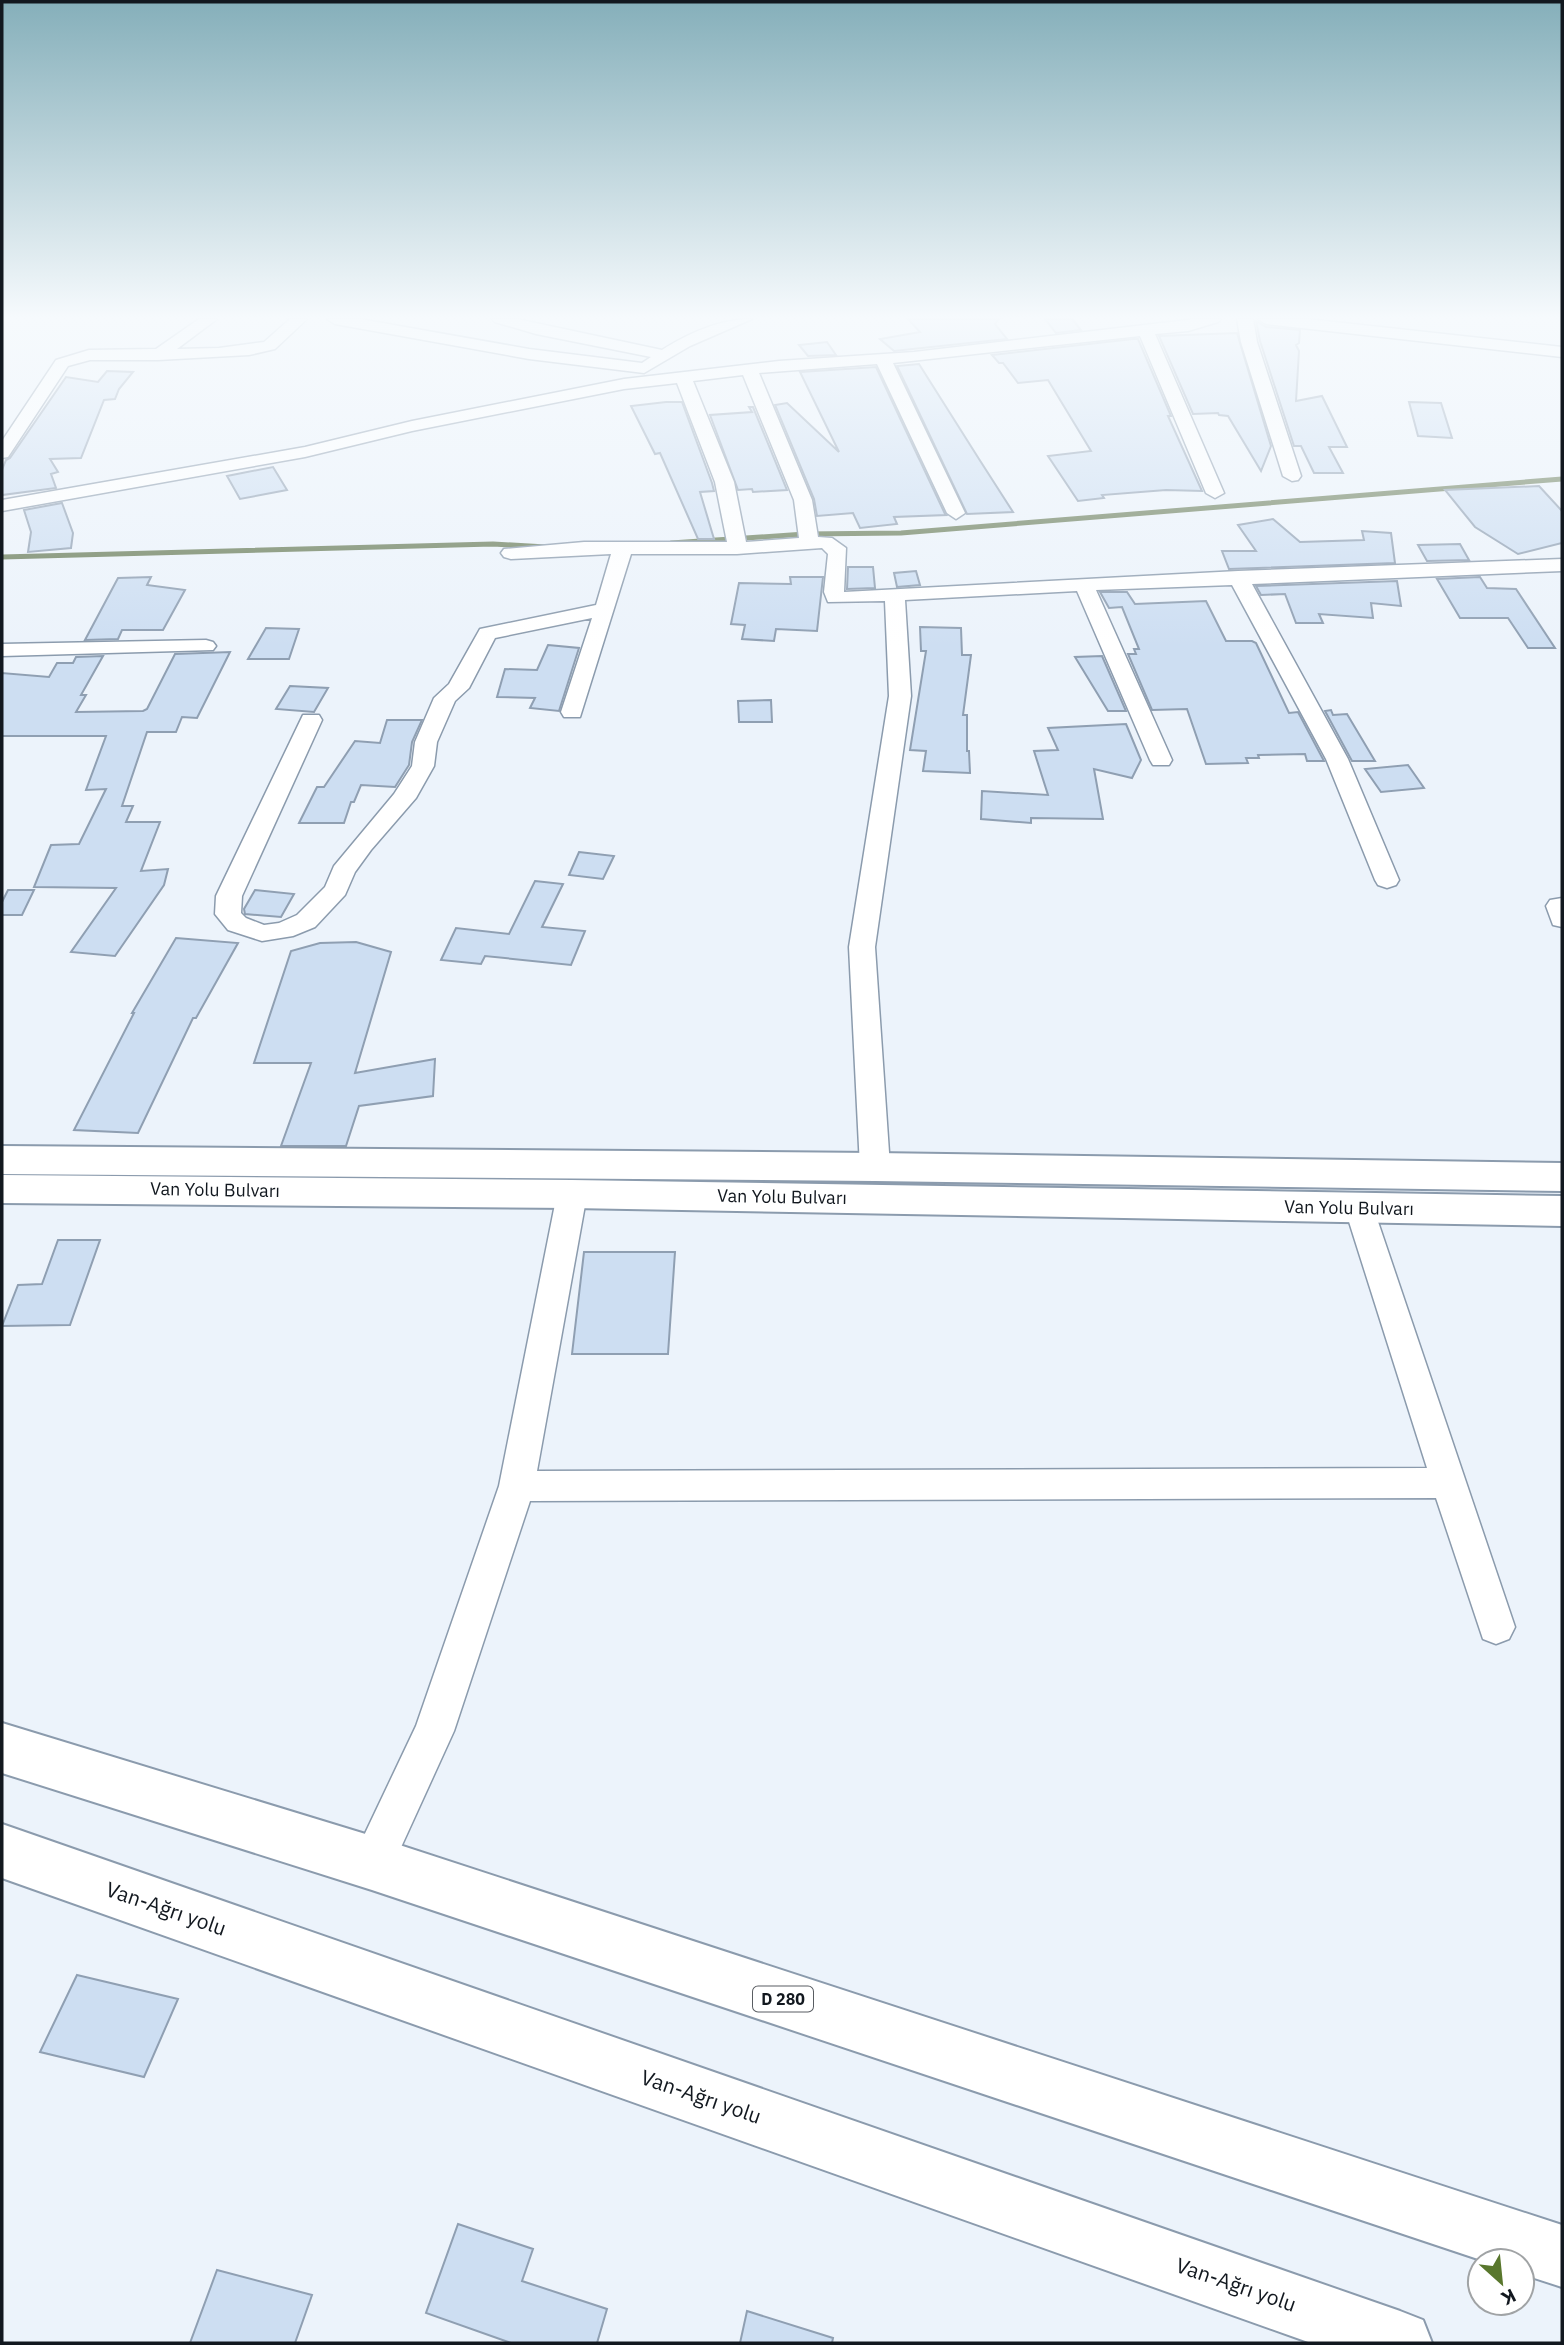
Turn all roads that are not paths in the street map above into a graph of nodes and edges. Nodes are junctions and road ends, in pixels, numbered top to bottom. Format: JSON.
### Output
{"nodes":[{"id":1,"x":20,"y":428,"type":"edge"},
{"id":2,"x":402,"y":428,"type":"edge"},
{"id":3,"x":704,"y":428,"type":"edge"},
{"id":4,"x":773,"y":428,"type":"edge"},
{"id":5,"x":916,"y":428,"type":"edge"},
{"id":6,"x":1187,"y":428,"type":"edge"},
{"id":7,"x":1277,"y":428,"type":"edge"},
{"id":8,"x":2,"y":453,"type":"edge"},
{"id":9,"x":1292,"y":477,"type":"dead end"},
{"id":10,"x":1215,"y":493,"type":"dead end"},
{"id":11,"x":2,"y":506,"type":"edge"},
{"id":12,"x":956,"y":513,"type":"dead end"},
{"id":13,"x":809,"y":536,"type":"junction"},
{"id":14,"x":737,"y":542,"type":"junction"},
{"id":15,"x":622,"y":550,"type":"junction"},
{"id":16,"x":511,"y":553,"type":"dead end"},
{"id":17,"x":1562,"y":565,"type":"edge"},
{"id":18,"x":1238,"y":577,"type":"junction"},
{"id":19,"x":1084,"y":585,"type":"junction"},
{"id":20,"x":895,"y":594,"type":"junction"},
{"id":21,"x":606,"y":609,"type":"junction"},
{"id":22,"x":206,"y":646,"type":"dead end"},
{"id":23,"x":2,"y":649,"type":"edge"},
{"id":24,"x":572,"y":712,"type":"dead end"},
{"id":25,"x":311,"y":720,"type":"dead end"},
{"id":26,"x":1161,"y":760,"type":"dead end"},
{"id":27,"x":1387,"y":880,"type":"dead end"},
{"id":28,"x":1562,"y":906,"type":"edge"},
{"id":29,"x":1562,"y":919,"type":"edge"},
{"id":30,"x":2,"y":1160,"type":"edge"},
{"id":31,"x":875,"y":1167,"type":"junction"},
{"id":32,"x":1562,"y":1177,"type":"edge"},
{"id":33,"x":2,"y":1188,"type":"edge"},
{"id":34,"x":572,"y":1194,"type":"junction"},
{"id":35,"x":1360,"y":1209,"type":"junction"},
{"id":36,"x":1562,"y":1211,"type":"edge"},
{"id":37,"x":1449,"y":1483,"type":"junction"},
{"id":38,"x":517,"y":1486,"type":"junction"},
{"id":39,"x":1496,"y":1628,"type":"dead end"},
{"id":40,"x":2,"y":1748,"type":"edge"},
{"id":41,"x":2,"y":1851,"type":"edge"},
{"id":42,"x":372,"y":1863,"type":"junction"},
{"id":43,"x":1562,"y":2256,"type":"edge"},
{"id":44,"x":1401,"y":2343,"type":"edge"}],
"edges":[{"from":1,"to":8,"type":"street"},
{"from":2,"to":11,"type":"street"},
{"from":3,"to":14,"type":"street"},
{"from":4,"to":13,"type":"street"},
{"from":5,"to":12,"type":"street"},
{"from":6,"to":10,"type":"street"},
{"from":7,"to":9,"type":"street"},
{"from":13,"to":14,"type":"street"},
{"from":13,"to":20,"type":"street"},
{"from":14,"to":15,"type":"street"},
{"from":15,"to":16,"type":"street"},
{"from":15,"to":21,"type":"street"},
{"from":17,"to":18,"type":"street"},
{"from":18,"to":19,"type":"street"},
{"from":18,"to":27,"type":"street"},
{"from":19,"to":20,"type":"street"},
{"from":19,"to":26,"type":"street"},
{"from":20,"to":31,"type":"street"},
{"from":21,"to":24,"type":"street"},
{"from":21,"to":25,"type":"street"},
{"from":22,"to":23,"type":"street"},
{"from":28,"to":29,"type":"street"},
{"from":30,"to":31,"type":"main road"},
{"from":31,"to":32,"type":"main road"},
{"from":33,"to":34,"type":"main road","name":"Van Yolu Bulvarı"},
{"from":34,"to":35,"type":"main road","name":"Van Yolu Bulvarı"},
{"from":34,"to":38,"type":"street"},
{"from":35,"to":36,"type":"main road","name":"Van Yolu Bulvarı"},
{"from":35,"to":37,"type":"street"},
{"from":37,"to":38,"type":"street"},
{"from":37,"to":39,"type":"street"},
{"from":38,"to":42,"type":"street"},
{"from":40,"to":42,"type":"main road","number":"D 280"},
{"from":41,"to":44,"type":"main road","name":"Van-Ağrı yolu"},
{"from":42,"to":43,"type":"main road","number":"D 280"}]}
